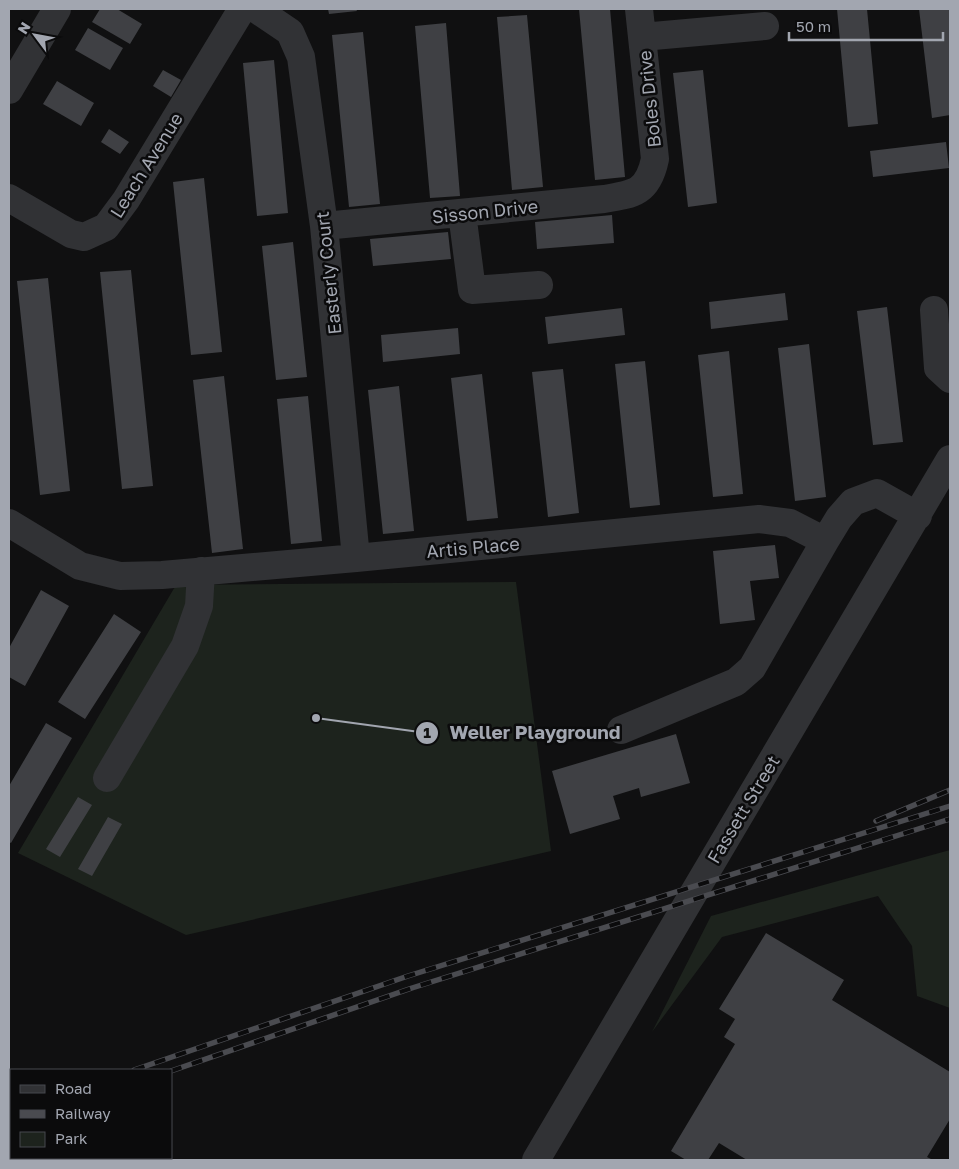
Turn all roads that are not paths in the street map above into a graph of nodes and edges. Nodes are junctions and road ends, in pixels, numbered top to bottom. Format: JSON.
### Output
{"nodes":[{"id":1,"x":242,"y":9,"type":"edge"},
{"id":2,"x":256,"y":9,"type":"edge"},
{"id":3,"x":639,"y":9,"type":"edge"},
{"id":4,"x":54,"y":10,"type":"edge"},
{"id":5,"x":765,"y":26,"type":"dead end"},
{"id":6,"x":642,"y":37,"type":"junction"},
{"id":7,"x":9,"y":90,"type":"edge"},
{"id":8,"x":644,"y":186,"type":"joint"},
{"id":9,"x":9,"y":198,"type":"edge"},
{"id":10,"x":462,"y":213,"type":"junction"},
{"id":11,"x":324,"y":226,"type":"junction"},
{"id":12,"x":539,"y":285,"type":"dead end"},
{"id":13,"x":934,"y":310,"type":"dead end"},
{"id":14,"x":950,"y":379,"type":"edge"},
{"id":15,"x":950,"y":459,"type":"edge"},
{"id":16,"x":918,"y":516,"type":"junction"},
{"id":17,"x":9,"y":523,"type":"edge"},
{"id":18,"x":825,"y":542,"type":"junction"},
{"id":19,"x":356,"y":558,"type":"junction"},
{"id":20,"x":201,"y":571,"type":"junction"},
{"id":21,"x":621,"y":730,"type":"dead end"},
{"id":22,"x":107,"y":778,"type":"dead end"},
{"id":23,"x":536,"y":1160,"type":"edge"}],
"edges":[{"from":1,"to":9,"type":"street","name":"Leach Avenue"},
{"from":2,"to":11,"type":"street","name":"Easterly Court"},
{"from":3,"to":6,"type":"street","name":"Boles Drive"},
{"from":4,"to":7,"type":"street"},
{"from":5,"to":6,"type":"street"},
{"from":6,"to":8,"type":"street","name":"Boles Drive"},
{"from":8,"to":10,"type":"street","name":"Sisson Drive"},
{"from":10,"to":11,"type":"street","name":"Sisson Drive"},
{"from":10,"to":12,"type":"street"},
{"from":11,"to":19,"type":"street","name":"Easterly Court"},
{"from":13,"to":14,"type":"street"},
{"from":15,"to":16,"type":"street","name":"Fassett Street"},
{"from":16,"to":18,"type":"street"},
{"from":16,"to":23,"type":"street","name":"Fassett Street"},
{"from":17,"to":20,"type":"street","name":"Artis Place"},
{"from":18,"to":19,"type":"street","name":"Artis Place"},
{"from":18,"to":21,"type":"street"},
{"from":19,"to":20,"type":"street","name":"Artis Place"},
{"from":20,"to":22,"type":"street"}]}
